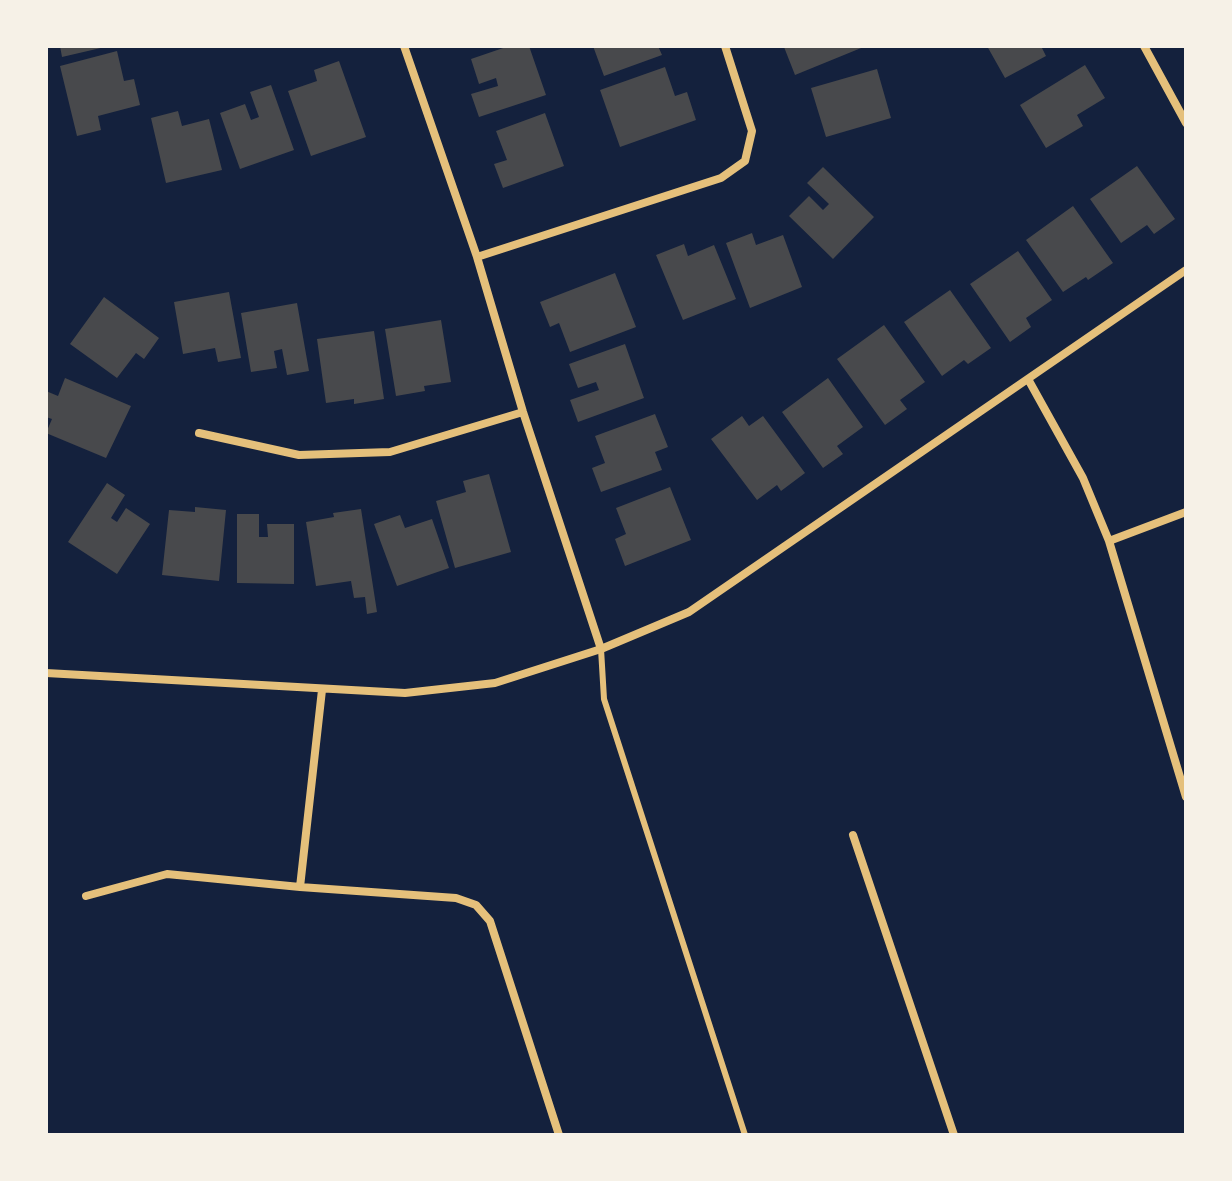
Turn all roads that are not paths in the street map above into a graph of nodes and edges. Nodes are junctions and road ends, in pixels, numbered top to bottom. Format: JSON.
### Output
{"nodes":[{"id":1,"x":404,"y":46,"type":"edge"},
{"id":2,"x":725,"y":46,"type":"edge"},
{"id":3,"x":1144,"y":46,"type":"edge"},
{"id":4,"x":1186,"y":123,"type":"edge"},
{"id":5,"x":477,"y":257,"type":"junction"},
{"id":6,"x":1186,"y":270,"type":"edge"},
{"id":7,"x":1028,"y":379,"type":"junction"},
{"id":8,"x":523,"y":412,"type":"junction"},
{"id":9,"x":199,"y":433,"type":"dead end"},
{"id":10,"x":1186,"y":512,"type":"edge"},
{"id":11,"x":1109,"y":541,"type":"junction"},
{"id":12,"x":601,"y":649,"type":"junction"},
{"id":13,"x":46,"y":673,"type":"edge"},
{"id":14,"x":322,"y":690,"type":"junction"},
{"id":15,"x":1186,"y":797,"type":"edge"},
{"id":16,"x":853,"y":835,"type":"dead end"},
{"id":17,"x":300,"y":887,"type":"junction"},
{"id":18,"x":86,"y":896,"type":"dead end"},
{"id":19,"x":559,"y":1135,"type":"edge"},
{"id":20,"x":745,"y":1135,"type":"edge"},
{"id":21,"x":954,"y":1135,"type":"edge"}],
"edges":[{"from":1,"to":5,"type":"street"},
{"from":2,"to":5,"type":"street"},
{"from":3,"to":4,"type":"street"},
{"from":5,"to":8,"type":"street"},
{"from":6,"to":7,"type":"street"},
{"from":7,"to":11,"type":"street"},
{"from":7,"to":12,"type":"street"},
{"from":8,"to":9,"type":"street"},
{"from":8,"to":12,"type":"street"},
{"from":10,"to":11,"type":"street"},
{"from":11,"to":15,"type":"street"},
{"from":12,"to":14,"type":"street"},
{"from":12,"to":20,"type":"lane"},
{"from":13,"to":14,"type":"street"},
{"from":14,"to":17,"type":"street"},
{"from":16,"to":21,"type":"street"},
{"from":17,"to":18,"type":"street"},
{"from":17,"to":19,"type":"street"}]}
